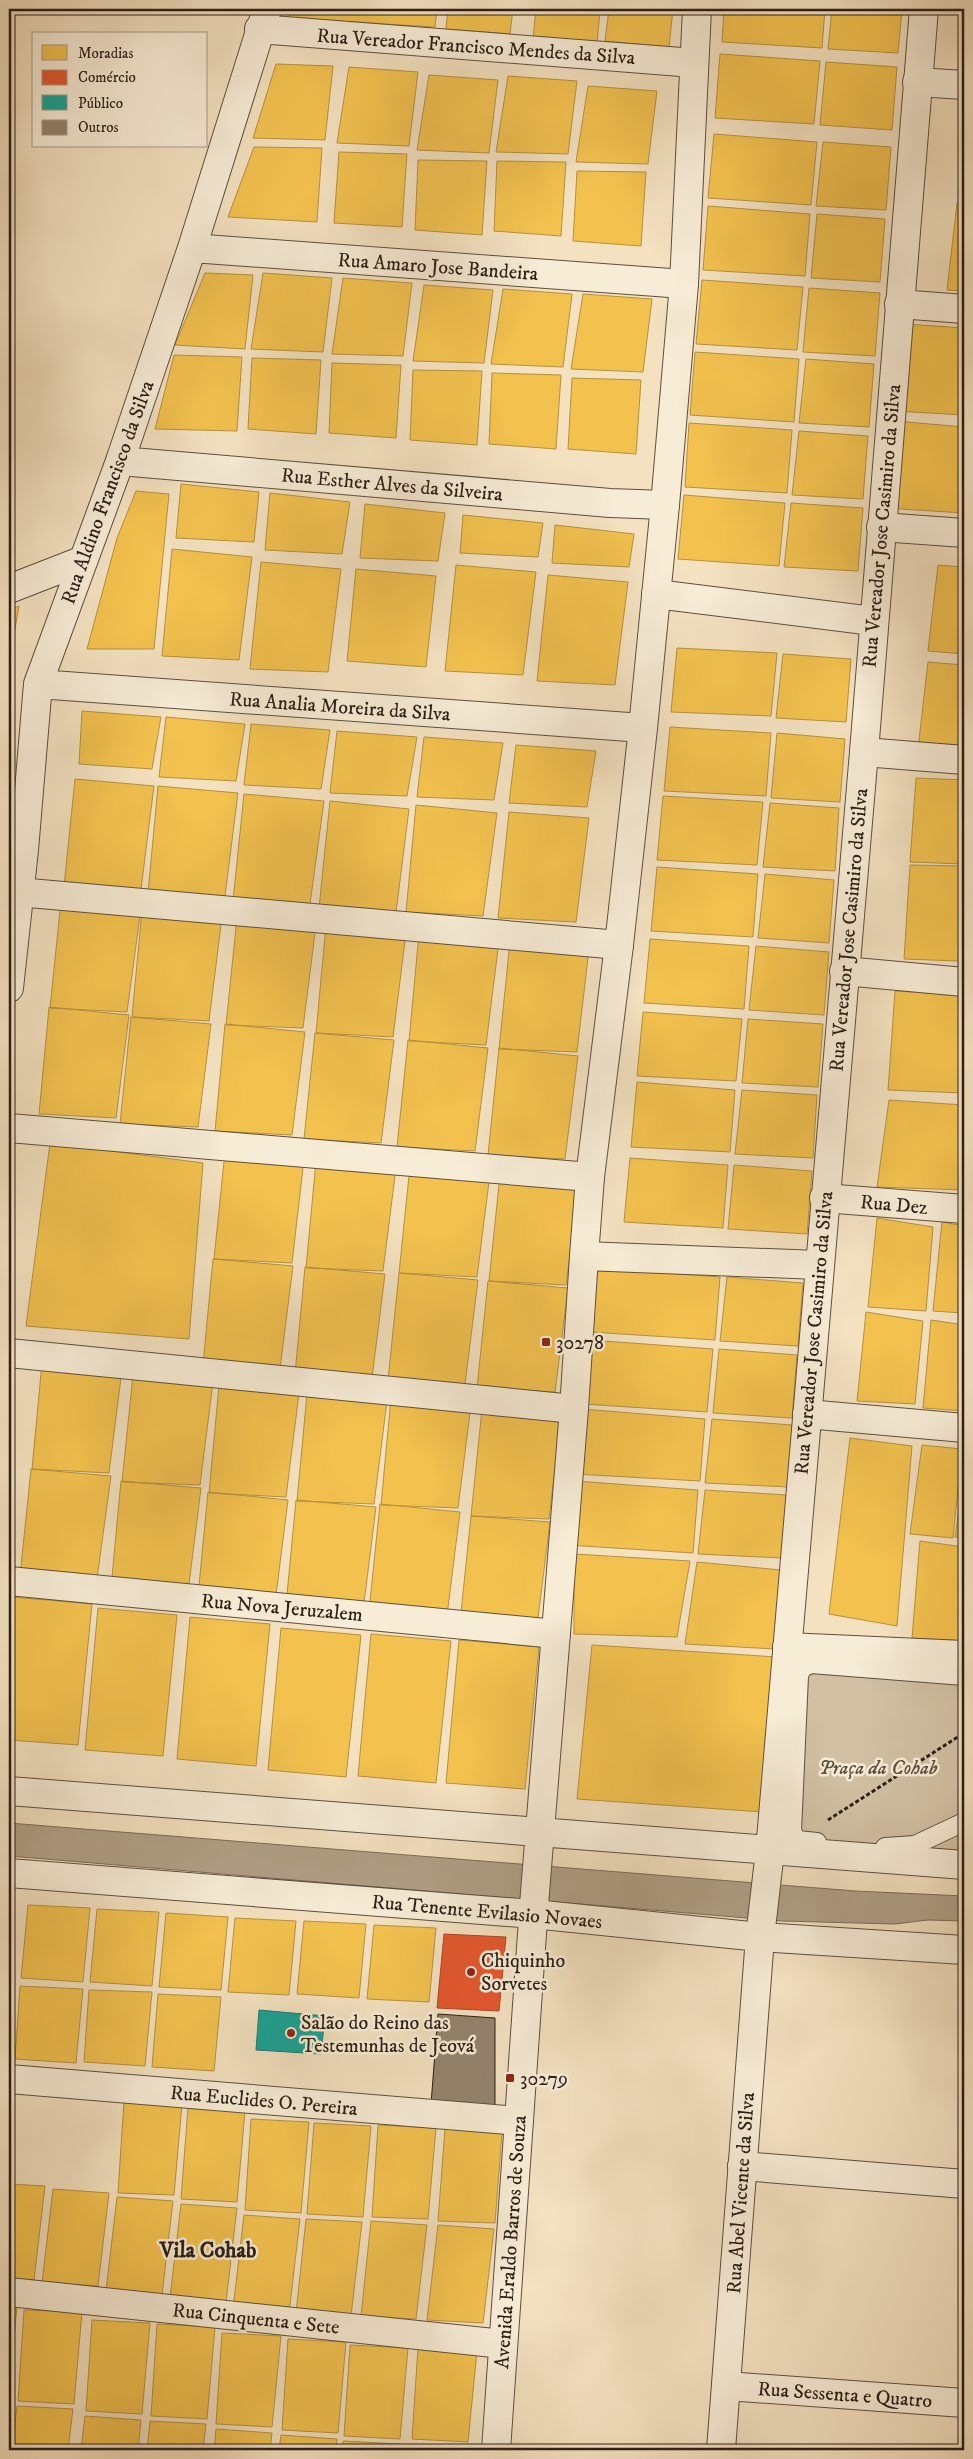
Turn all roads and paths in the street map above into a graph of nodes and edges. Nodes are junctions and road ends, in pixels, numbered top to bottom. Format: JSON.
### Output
{"nodes":[{"id":1,"x":698,"y":9,"type":"edge"},
{"id":2,"x":924,"y":9,"type":"edge"},
{"id":3,"x":263,"y":19,"type":"edge"},
{"id":4,"x":694,"y":63,"type":"junction"},
{"id":5,"x":917,"y":82,"type":"junction"},
{"id":6,"x":964,"y":85,"type":"edge"},
{"id":7,"x":192,"y":248,"type":"junction"},
{"id":8,"x":684,"y":284,"type":"junction"},
{"id":9,"x":899,"y":304,"type":"junction"},
{"id":10,"x":964,"y":309,"type":"edge"},
{"id":11,"x":120,"y":461,"type":"junction"},
{"id":12,"x":664,"y":505,"type":"junction"},
{"id":13,"x":881,"y":526,"type":"junction"},
{"id":14,"x":964,"y":533,"type":"edge"},
{"id":15,"x":82,"y":561,"type":"junction"},
{"id":16,"x":9,"y":589,"type":"edge"},
{"id":17,"x":656,"y":594,"type":"junction"},
{"id":18,"x":873,"y":621,"type":"junction"},
{"id":19,"x":38,"y":684,"type":"junction"},
{"id":20,"x":643,"y":728,"type":"junction"},
{"id":21,"x":864,"y":752,"type":"junction"},
{"id":22,"x":964,"y":760,"type":"edge"},
{"id":23,"x":16,"y":854,"type":"edge"},
{"id":24,"x":18,"y":892,"type":"junction"},
{"id":25,"x":619,"y":945,"type":"junction"},
{"id":26,"x":844,"y":971,"type":"junction"},
{"id":27,"x":964,"y":982,"type":"edge"},
{"id":28,"x":9,"y":988,"type":"edge"},
{"id":29,"x":9,"y":1128,"type":"edge"},
{"id":30,"x":590,"y":1176,"type":"junction"},
{"id":31,"x":824,"y":1198,"type":"junction"},
{"id":32,"x":964,"y":1209,"type":"edge"},
{"id":33,"x":584,"y":1256,"type":"junction"},
{"id":34,"x":819,"y":1265,"type":"junction"},
{"id":35,"x":9,"y":1353,"type":"edge"},
{"id":36,"x":574,"y":1409,"type":"junction"},
{"id":37,"x":807,"y":1414,"type":"junction"},
{"id":38,"x":964,"y":1428,"type":"edge"},
{"id":39,"x":9,"y":1581,"type":"edge"},
{"id":40,"x":556,"y":1634,"type":"junction"},
{"id":41,"x":787,"y":1647,"type":"junction"},
{"id":42,"x":964,"y":1656,"type":"edge"},
{"id":43,"x":964,"y":1676,"type":"edge"},
{"id":44,"x":964,"y":1732,"type":"edge"},
{"id":45,"x":9,"y":1792,"type":"edge"},
{"id":46,"x":964,"y":1822,"type":"edge"},
{"id":47,"x":540,"y":1834,"type":"junction"},
{"id":48,"x":797,"y":1840,"type":"junction"},
{"id":49,"x":770,"y":1851,"type":"junction"},
{"id":50,"x":961,"y":1863,"type":"edge"},
{"id":51,"x":9,"y":1873,"type":"edge"},
{"id":52,"x":766,"y":1879,"type":"joint"},
{"id":53,"x":534,"y":1909,"type":"junction"},
{"id":54,"x":761,"y":1929,"type":"junction"},
{"id":55,"x":964,"y":1950,"type":"edge"},
{"id":56,"x":9,"y":2079,"type":"edge"},
{"id":57,"x":519,"y":2121,"type":"junction"},
{"id":58,"x":742,"y":2166,"type":"junction"},
{"id":59,"x":964,"y":2184,"type":"edge"},
{"id":60,"x":9,"y":2292,"type":"edge"},
{"id":61,"x":503,"y":2344,"type":"junction"},
{"id":62,"x":726,"y":2386,"type":"junction"},
{"id":63,"x":964,"y":2403,"type":"edge"},
{"id":64,"x":499,"y":2450,"type":"edge"},
{"id":65,"x":721,"y":2450,"type":"edge"}],
"edges":[{"from":1,"to":4,"type":"street"},
{"from":2,"to":5,"type":"street","name":"Rua Vereador Jose Casimiro da Silva"},
{"from":3,"to":4,"type":"street","name":"Rua Vereador Francisco Mendes da Silva"},
{"from":3,"to":7,"type":"street","name":"Rua Aldino Francisco da Silva"},
{"from":4,"to":8,"type":"street"},
{"from":5,"to":6,"type":"street"},
{"from":5,"to":9,"type":"street","name":"Rua Vereador Jose Casimiro da Silva"},
{"from":7,"to":8,"type":"street","name":"Rua Amaro Jose Bandeira"},
{"from":7,"to":11,"type":"street","name":"Rua Aldino Francisco da Silva"},
{"from":8,"to":12,"type":"street"},
{"from":9,"to":10,"type":"street"},
{"from":9,"to":13,"type":"street","name":"Rua Vereador Jose Casimiro da Silva"},
{"from":11,"to":12,"type":"street","name":"Rua Esther Alves da Silveira"},
{"from":11,"to":15,"type":"street","name":"Rua Aldino Francisco da Silva"},
{"from":12,"to":17,"type":"street"},
{"from":13,"to":14,"type":"street"},
{"from":13,"to":18,"type":"street","name":"Rua Vereador Jose Casimiro da Silva"},
{"from":15,"to":16,"type":"street"},
{"from":15,"to":19,"type":"street","name":"Rua Aldino Francisco da Silva"},
{"from":17,"to":18,"type":"street"},
{"from":17,"to":20,"type":"street"},
{"from":18,"to":21,"type":"street","name":"Rua Vereador Jose Casimiro da Silva"},
{"from":19,"to":20,"type":"street","name":"Rua Analia Moreira da Silva"},
{"from":19,"to":23,"type":"street","name":"Rua Aldino Francisco da Silva"},
{"from":20,"to":25,"type":"street"},
{"from":21,"to":22,"type":"street"},
{"from":21,"to":26,"type":"street","name":"Rua Vereador Jose Casimiro da Silva"},
{"from":23,"to":24,"type":"street","name":"Rua Aldino Francisco da Silva"},
{"from":24,"to":25,"type":"street"},
{"from":24,"to":28,"type":"street","name":"Rua Aldino Francisco da Silva"},
{"from":25,"to":30,"type":"street"},
{"from":26,"to":27,"type":"street"},
{"from":26,"to":31,"type":"street","name":"Rua Vereador Jose Casimiro da Silva"},
{"from":29,"to":30,"type":"street"},
{"from":30,"to":33,"type":"street"},
{"from":31,"to":32,"type":"street","name":"Rua Dez"},
{"from":31,"to":34,"type":"street","name":"Rua Vereador Jose Casimiro da Silva"},
{"from":33,"to":34,"type":"street"},
{"from":33,"to":36,"type":"street"},
{"from":34,"to":37,"type":"street","name":"Rua Vereador Jose Casimiro da Silva"},
{"from":35,"to":36,"type":"street"},
{"from":36,"to":40,"type":"street","name":"Avenida Eraldo Barros de Souza"},
{"from":37,"to":38,"type":"street"},
{"from":37,"to":41,"type":"street","name":"Rua Vereador Jose Casimiro da Silva"},
{"from":39,"to":40,"type":"street","name":"Rua Nova Jeruzalem"},
{"from":40,"to":47,"type":"street","name":"Avenida Eraldo Barros de Souza"},
{"from":41,"to":42,"type":"street"},
{"from":41,"to":49,"type":"street","name":"Rua Vereador Jose Casimiro da Silva"},
{"from":43,"to":48,"type":"lane"},
{"from":44,"to":48,"type":"path"},
{"from":45,"to":47,"type":"street"},
{"from":46,"to":48,"type":"lane"},
{"from":47,"to":49,"type":"street"},
{"from":47,"to":53,"type":"street","name":"Avenida Eraldo Barros de Souza"},
{"from":49,"to":50,"type":"street"},
{"from":49,"to":52,"type":"street","name":"Rua Vereador Jose Casimiro da Silva"},
{"from":51,"to":53,"type":"street","name":"Rua Tenente Evilasio Novaes"},
{"from":52,"to":54,"type":"street","name":"Rua Abel Vicente da Silva"},
{"from":53,"to":54,"type":"street","name":"Rua Tenente Evilasio Novaes"},
{"from":53,"to":57,"type":"street","name":"Avenida Eraldo Barros de Souza"},
{"from":54,"to":55,"type":"street","name":"Rua Tenente Evilasio Novaes"},
{"from":54,"to":58,"type":"street","name":"Rua Abel Vicente da Silva"},
{"from":56,"to":57,"type":"street","name":"Rua Euclides O. Pereira"},
{"from":57,"to":61,"type":"street","name":"Avenida Eraldo Barros de Souza"},
{"from":58,"to":59,"type":"street"},
{"from":58,"to":62,"type":"street","name":"Rua Abel Vicente da Silva"},
{"from":60,"to":61,"type":"street","name":"Rua Cinquenta e Sete"},
{"from":61,"to":64,"type":"street","name":"Avenida Eraldo Barros de Souza"},
{"from":62,"to":63,"type":"street","name":"Rua Sessenta e Quatro"},
{"from":62,"to":65,"type":"street","name":"Rua Abel Vicente da Silva"}]}
